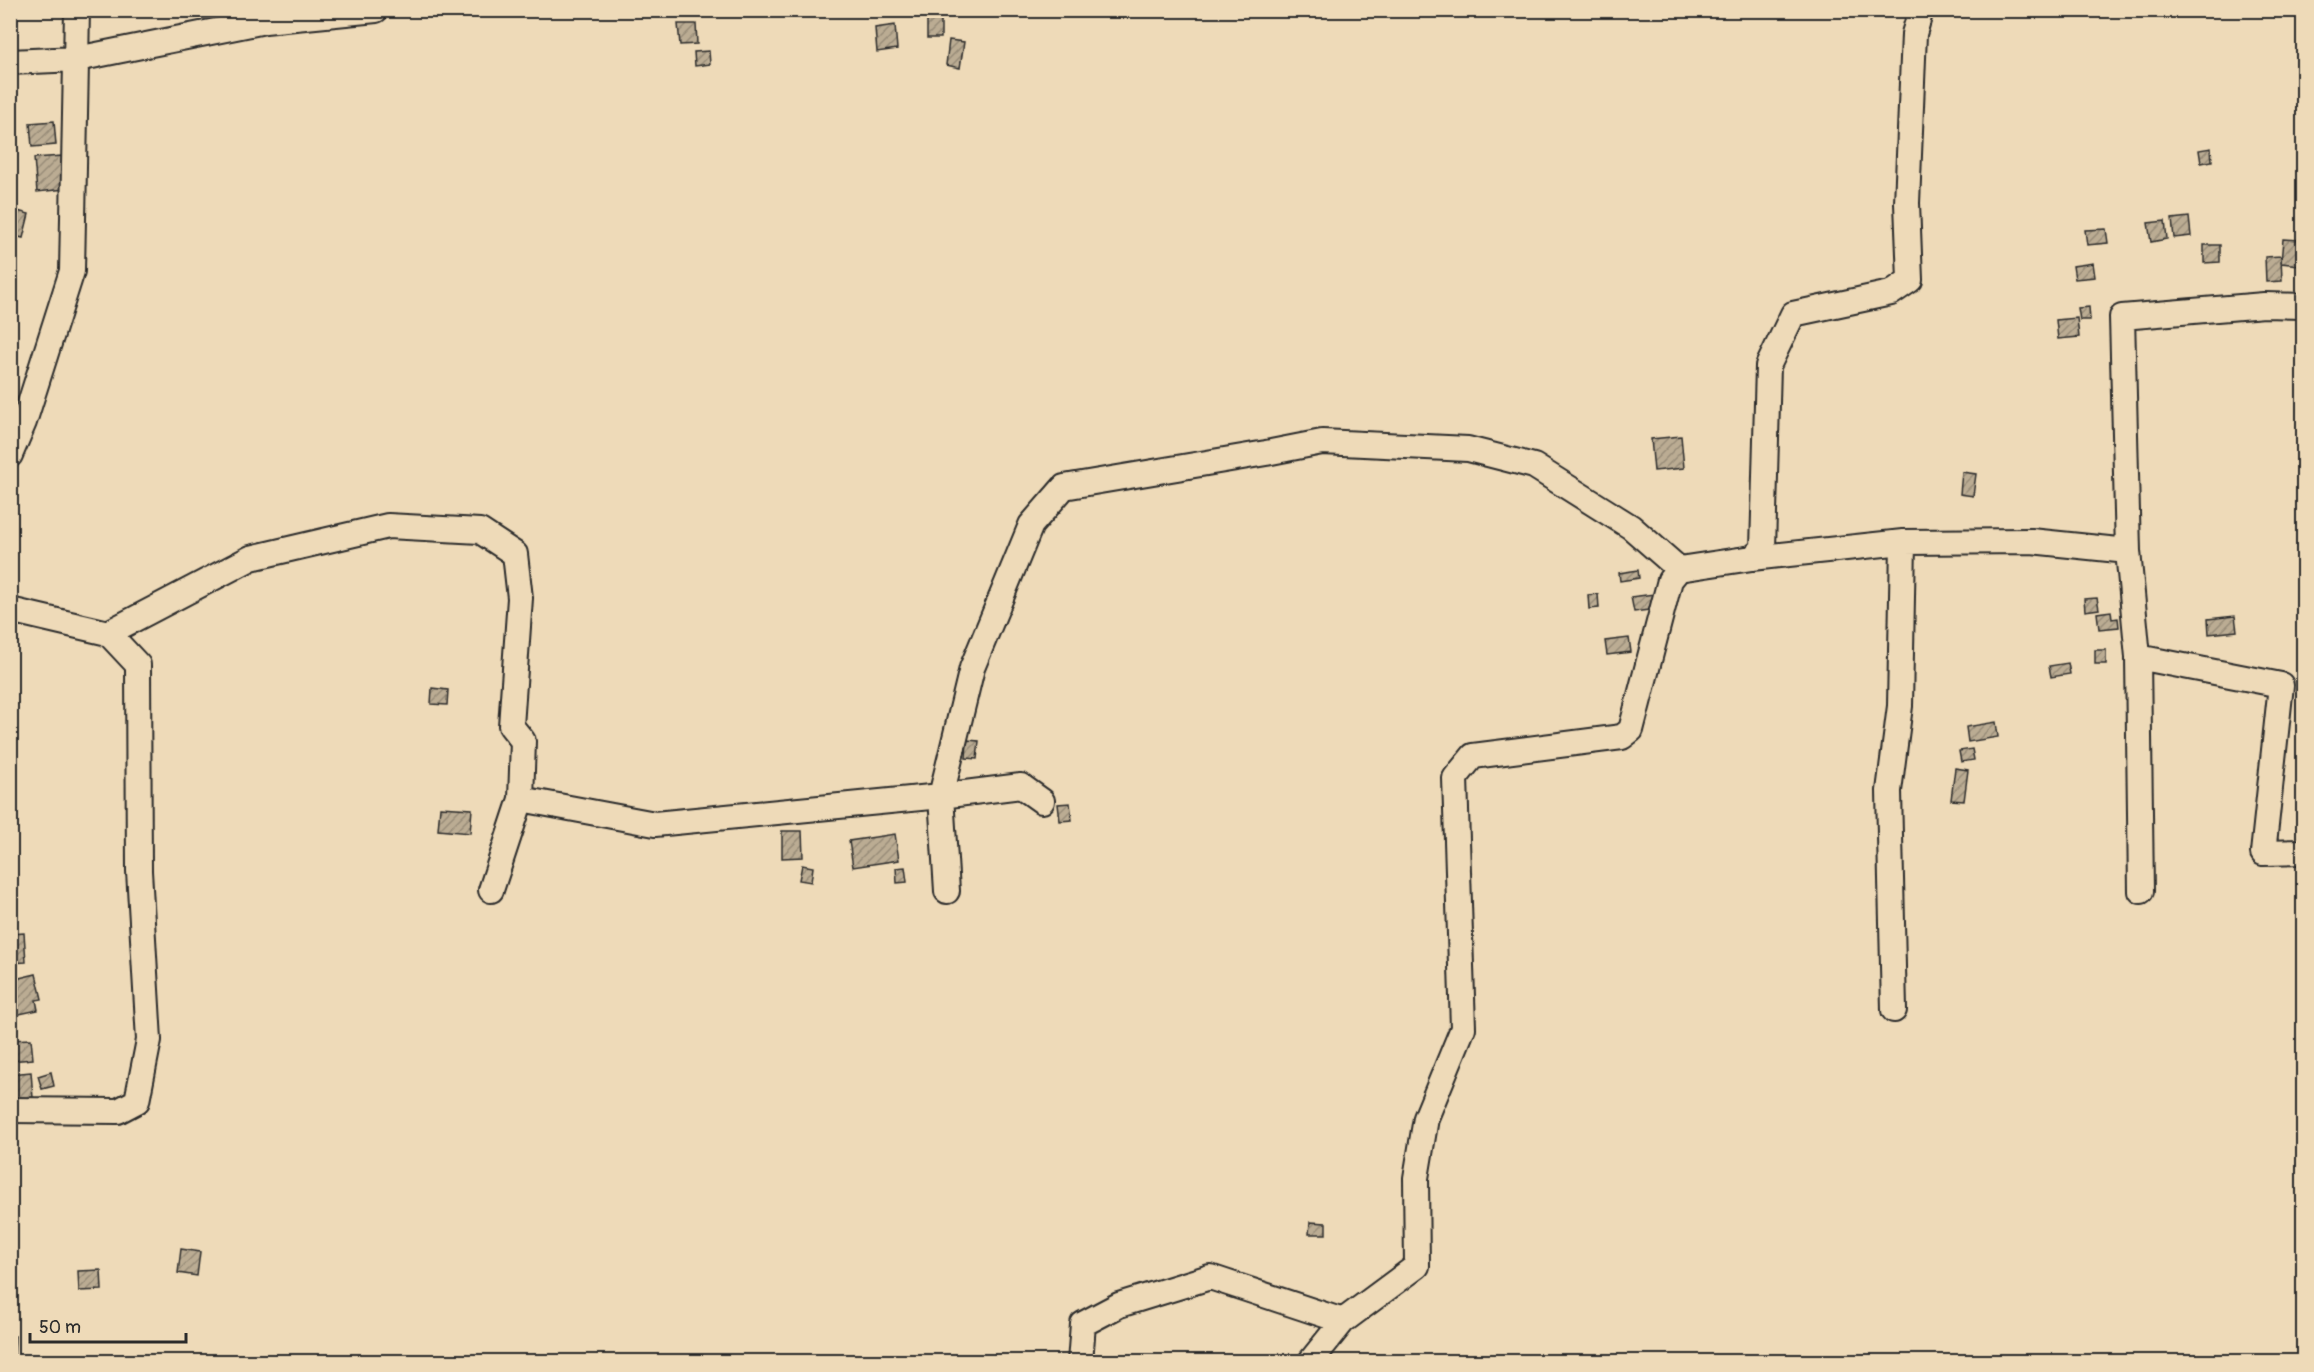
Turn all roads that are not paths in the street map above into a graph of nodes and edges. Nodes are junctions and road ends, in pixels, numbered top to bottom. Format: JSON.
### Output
{"nodes":[{"id":1,"x":77,"y":10,"type":"edge"},
{"id":2,"x":376,"y":10,"type":"edge"},
{"id":3,"x":1921,"y":10,"type":"edge"},
{"id":4,"x":77,"y":59,"type":"junction"},
{"id":5,"x":10,"y":62,"type":"edge"},
{"id":6,"x":2304,"y":306,"type":"edge"},
{"id":7,"x":10,"y":455,"type":"edge"},
{"id":8,"x":1903,"y":542,"type":"junction"},
{"id":9,"x":2128,"y":551,"type":"junction"},
{"id":10,"x":1752,"y":558,"type":"junction"},
{"id":11,"x":1679,"y":568,"type":"junction"},
{"id":12,"x":10,"y":610,"type":"edge"},
{"id":13,"x":108,"y":633,"type":"junction"},
{"id":14,"x":2138,"y":657,"type":"junction"},
{"id":15,"x":941,"y":796,"type":"junction"},
{"id":16,"x":521,"y":799,"type":"junction"},
{"id":17,"x":1042,"y":801,"type":"dead end"},
{"id":18,"x":2304,"y":852,"type":"edge"},
{"id":19,"x":491,"y":890,"type":"dead end"},
{"id":20,"x":947,"y":891,"type":"dead end"},
{"id":21,"x":2141,"y":891,"type":"dead end"},
{"id":22,"x":1894,"y":1010,"type":"dead end"},
{"id":23,"x":10,"y":1110,"type":"edge"},
{"id":24,"x":1343,"y":1321,"type":"junction"},
{"id":25,"x":1080,"y":1362,"type":"edge"},
{"id":26,"x":1310,"y":1362,"type":"edge"}],
"edges":[{"from":1,"to":4,"type":"street"},
{"from":2,"to":4,"type":"street"},
{"from":3,"to":10,"type":"street"},
{"from":4,"to":5,"type":"street"},
{"from":4,"to":7,"type":"street"},
{"from":6,"to":9,"type":"street"},
{"from":8,"to":9,"type":"street"},
{"from":8,"to":10,"type":"street"},
{"from":8,"to":22,"type":"street"},
{"from":9,"to":14,"type":"street"},
{"from":10,"to":11,"type":"street"},
{"from":11,"to":15,"type":"street"},
{"from":11,"to":24,"type":"street"},
{"from":12,"to":13,"type":"street"},
{"from":13,"to":16,"type":"street"},
{"from":13,"to":23,"type":"street"},
{"from":14,"to":18,"type":"street"},
{"from":14,"to":21,"type":"street"},
{"from":15,"to":16,"type":"street"},
{"from":15,"to":17,"type":"street"},
{"from":15,"to":20,"type":"street"},
{"from":16,"to":19,"type":"street"},
{"from":24,"to":25,"type":"street"},
{"from":24,"to":26,"type":"street"}]}
